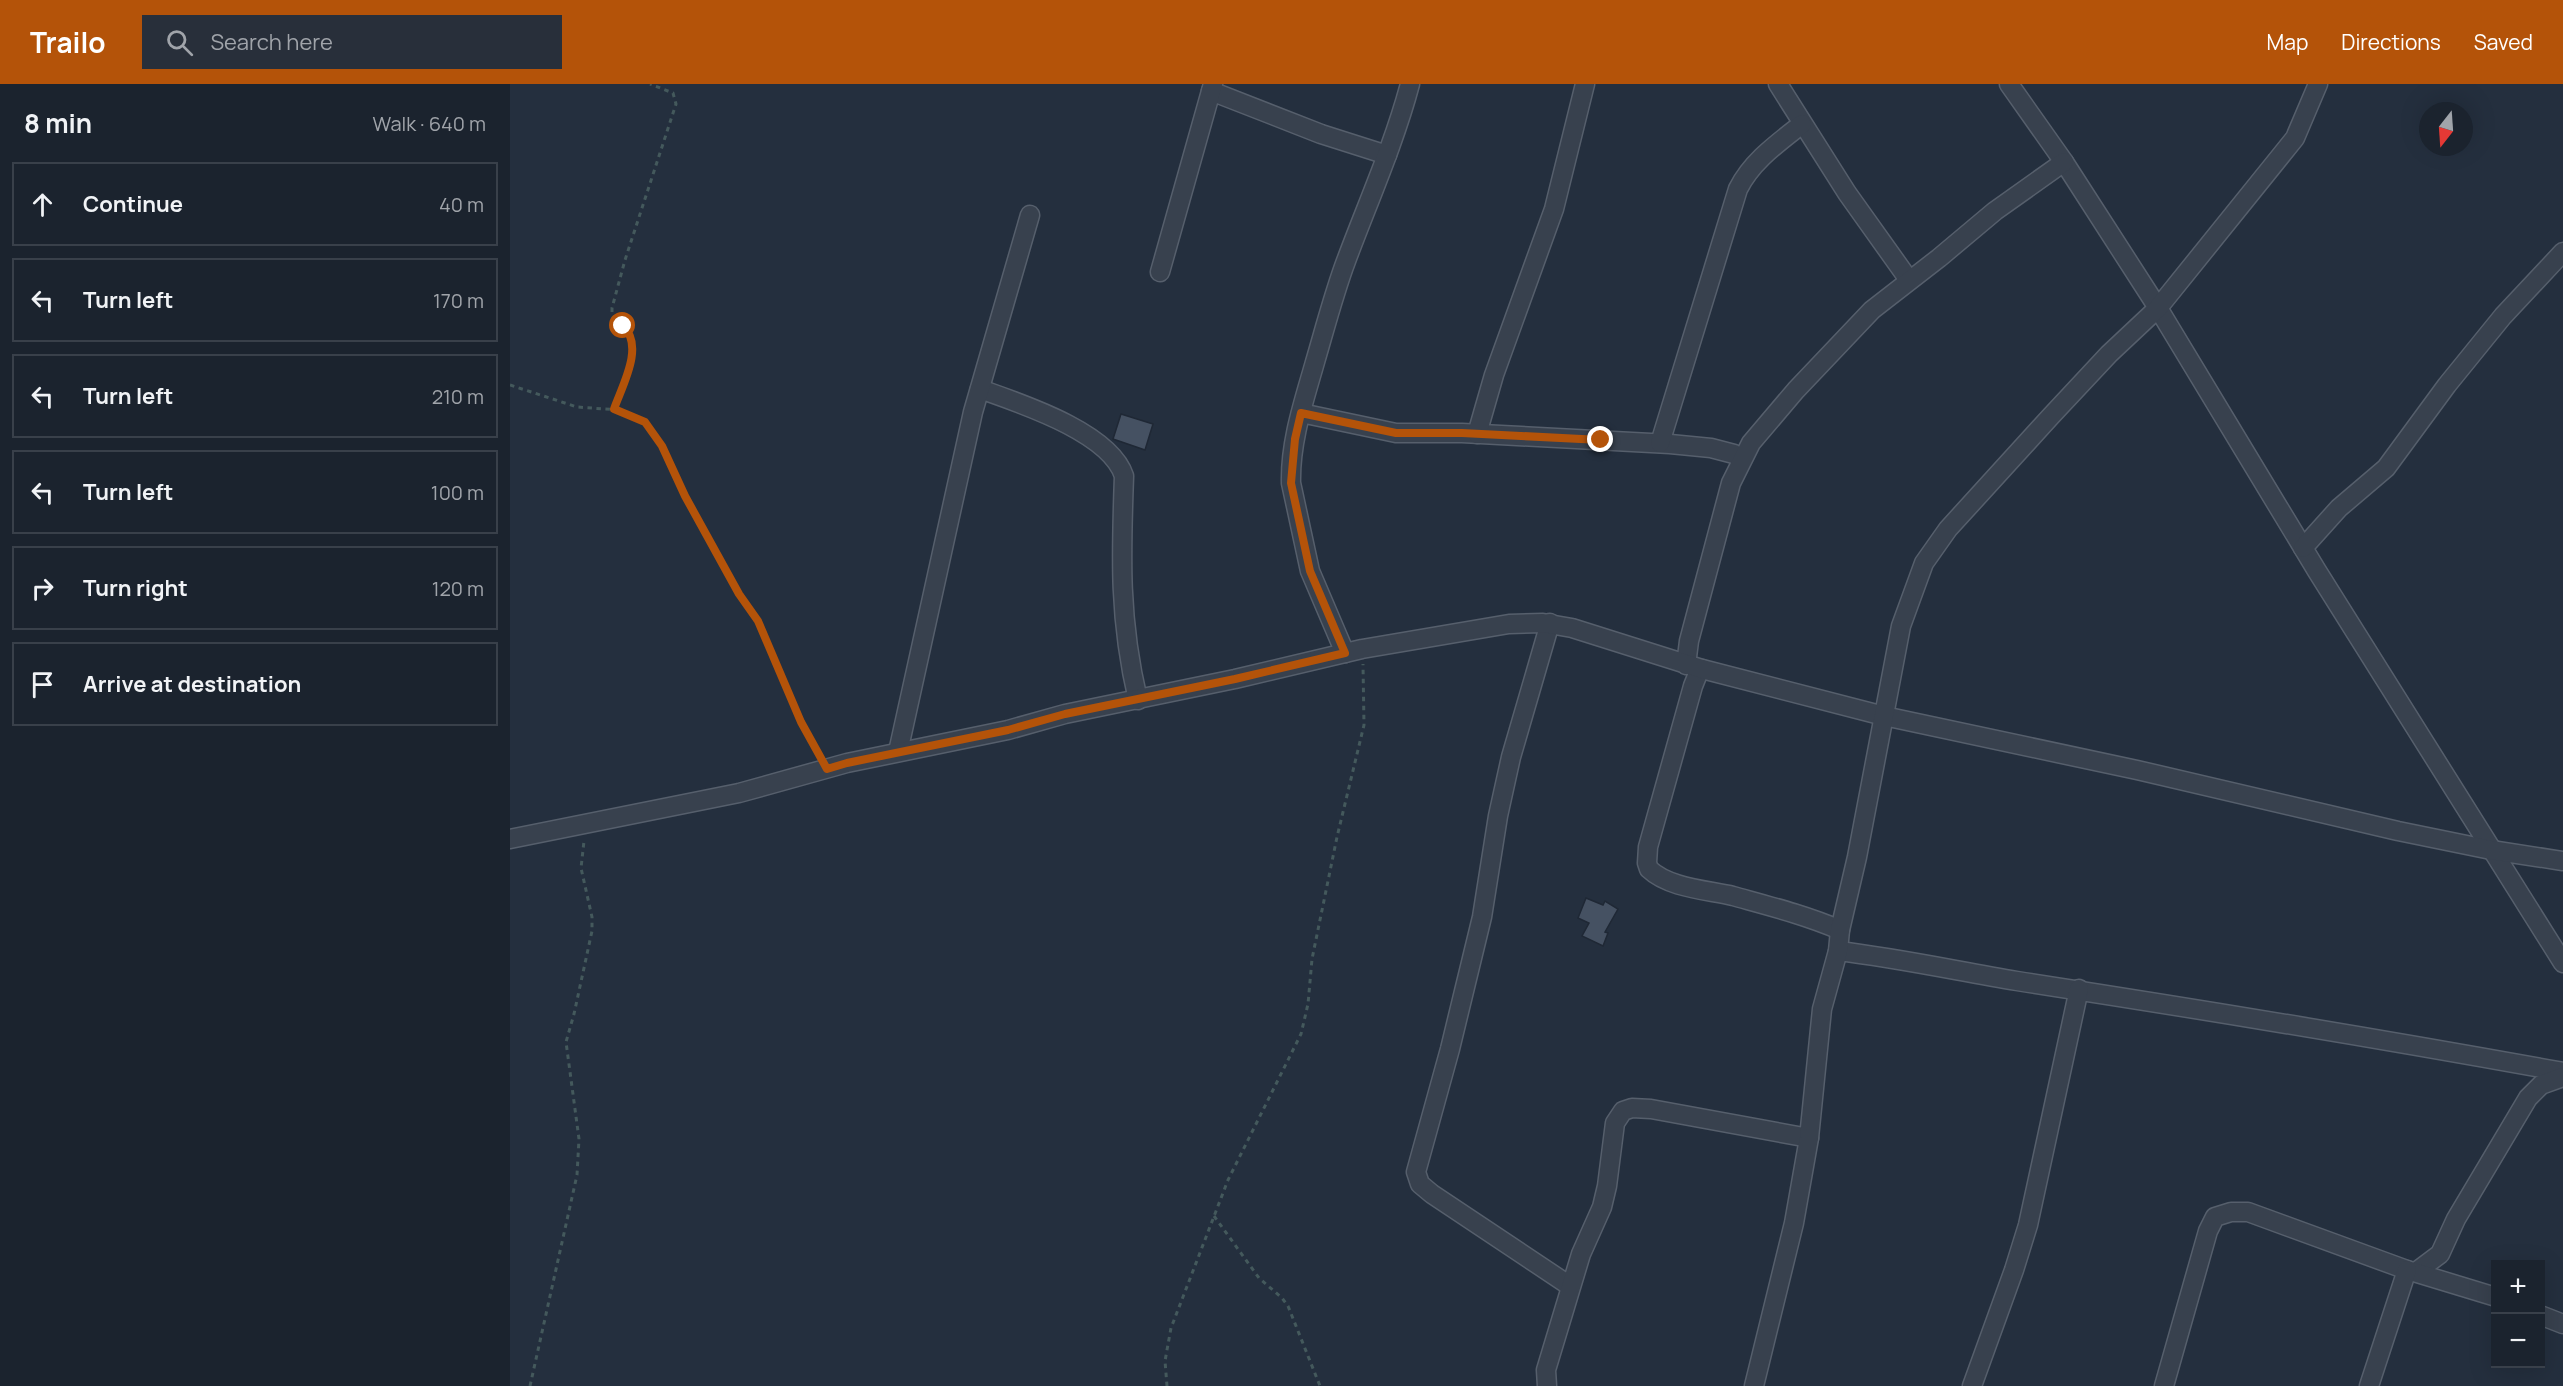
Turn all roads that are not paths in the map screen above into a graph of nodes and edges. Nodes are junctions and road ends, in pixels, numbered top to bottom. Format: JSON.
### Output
{"nodes":[{"id":1,"x":1410,"y":84,"type":"edge"},
{"id":2,"x":1585,"y":84,"type":"edge"},
{"id":3,"x":1778,"y":84,"type":"edge"},
{"id":4,"x":2009,"y":84,"type":"edge"},
{"id":5,"x":2319,"y":84,"type":"edge"},
{"id":6,"x":1212,"y":88,"type":"edge"},
{"id":7,"x":1802,"y":124,"type":"junction"},
{"id":8,"x":1387,"y":155,"type":"junction"},
{"id":9,"x":2064,"y":162,"type":"junction"},
{"id":10,"x":1030,"y":215,"type":"dead end"},
{"id":11,"x":2563,"y":252,"type":"edge"},
{"id":12,"x":1160,"y":272,"type":"dead end"},
{"id":13,"x":1909,"y":280,"type":"junction"},
{"id":14,"x":2158,"y":308,"type":"junction"},
{"id":15,"x":980,"y":389,"type":"junction"},
{"id":16,"x":1301,"y":413,"type":"junction"},
{"id":17,"x":1477,"y":434,"type":"junction"},
{"id":18,"x":1660,"y":443,"type":"junction"},
{"id":19,"x":1741,"y":459,"type":"junction"},
{"id":20,"x":2303,"y":548,"type":"junction"},
{"id":21,"x":1550,"y":624,"type":"junction"},
{"id":22,"x":1354,"y":651,"type":"junction"},
{"id":23,"x":1694,"y":667,"type":"junction"},
{"id":24,"x":1138,"y":700,"type":"junction"},
{"id":25,"x":1884,"y":716,"type":"junction"},
{"id":26,"x":898,"y":752,"type":"junction"},
{"id":27,"x":510,"y":839,"type":"edge"},
{"id":28,"x":2491,"y":850,"type":"junction"},
{"id":29,"x":2563,"y":861,"type":"edge"},
{"id":30,"x":1840,"y":930,"type":"junction"},
{"id":31,"x":1838,"y":951,"type":"junction"},
{"id":32,"x":2563,"y":963,"type":"edge"},
{"id":33,"x":2079,"y":990,"type":"junction"},
{"id":34,"x":2563,"y":1071,"type":"edge"},
{"id":35,"x":2563,"y":1077,"type":"edge"},
{"id":36,"x":1809,"y":1138,"type":"junction"},
{"id":37,"x":2411,"y":1271,"type":"junction"},
{"id":38,"x":1570,"y":1286,"type":"junction"},
{"id":39,"x":2491,"y":1295,"type":"edge"},
{"id":40,"x":2545,"y":1317,"type":"edge"},
{"id":41,"x":2563,"y":1324,"type":"edge"},
{"id":42,"x":1547,"y":1386,"type":"edge"},
{"id":43,"x":1754,"y":1386,"type":"edge"},
{"id":44,"x":1972,"y":1386,"type":"edge"},
{"id":45,"x":2164,"y":1386,"type":"edge"},
{"id":46,"x":2368,"y":1386,"type":"edge"}],
"edges":[{"from":1,"to":8,"type":"street"},
{"from":2,"to":17,"type":"street"},
{"from":3,"to":7,"type":"street"},
{"from":4,"to":9,"type":"street"},
{"from":5,"to":14,"type":"street"},
{"from":6,"to":8,"type":"street"},
{"from":6,"to":12,"type":"street"},
{"from":7,"to":13,"type":"street"},
{"from":7,"to":18,"type":"street"},
{"from":8,"to":16,"type":"street"},
{"from":9,"to":13,"type":"street"},
{"from":9,"to":14,"type":"street"},
{"from":10,"to":15,"type":"street"},
{"from":11,"to":20,"type":"street"},
{"from":13,"to":19,"type":"street"},
{"from":14,"to":20,"type":"street"},
{"from":14,"to":25,"type":"street"},
{"from":15,"to":24,"type":"street"},
{"from":15,"to":26,"type":"street"},
{"from":16,"to":17,"type":"street"},
{"from":16,"to":22,"type":"street"},
{"from":17,"to":18,"type":"street"},
{"from":18,"to":19,"type":"street"},
{"from":19,"to":23,"type":"street"},
{"from":20,"to":28,"type":"street"},
{"from":21,"to":22,"type":"street"},
{"from":21,"to":23,"type":"street"},
{"from":21,"to":38,"type":"street"},
{"from":22,"to":24,"type":"street"},
{"from":23,"to":25,"type":"street"},
{"from":23,"to":30,"type":"street"},
{"from":24,"to":26,"type":"street"},
{"from":25,"to":28,"type":"street"},
{"from":25,"to":30,"type":"street"},
{"from":26,"to":27,"type":"street"},
{"from":28,"to":29,"type":"street"},
{"from":28,"to":32,"type":"street"},
{"from":30,"to":31,"type":"street"},
{"from":31,"to":33,"type":"street"},
{"from":31,"to":36,"type":"street"},
{"from":33,"to":34,"type":"street"},
{"from":33,"to":44,"type":"street"},
{"from":35,"to":37,"type":"street"},
{"from":36,"to":38,"type":"street"},
{"from":36,"to":43,"type":"street"},
{"from":37,"to":39,"type":"street"},
{"from":37,"to":45,"type":"street"},
{"from":37,"to":46,"type":"street"},
{"from":38,"to":42,"type":"street"},
{"from":40,"to":41,"type":"street"}]}
